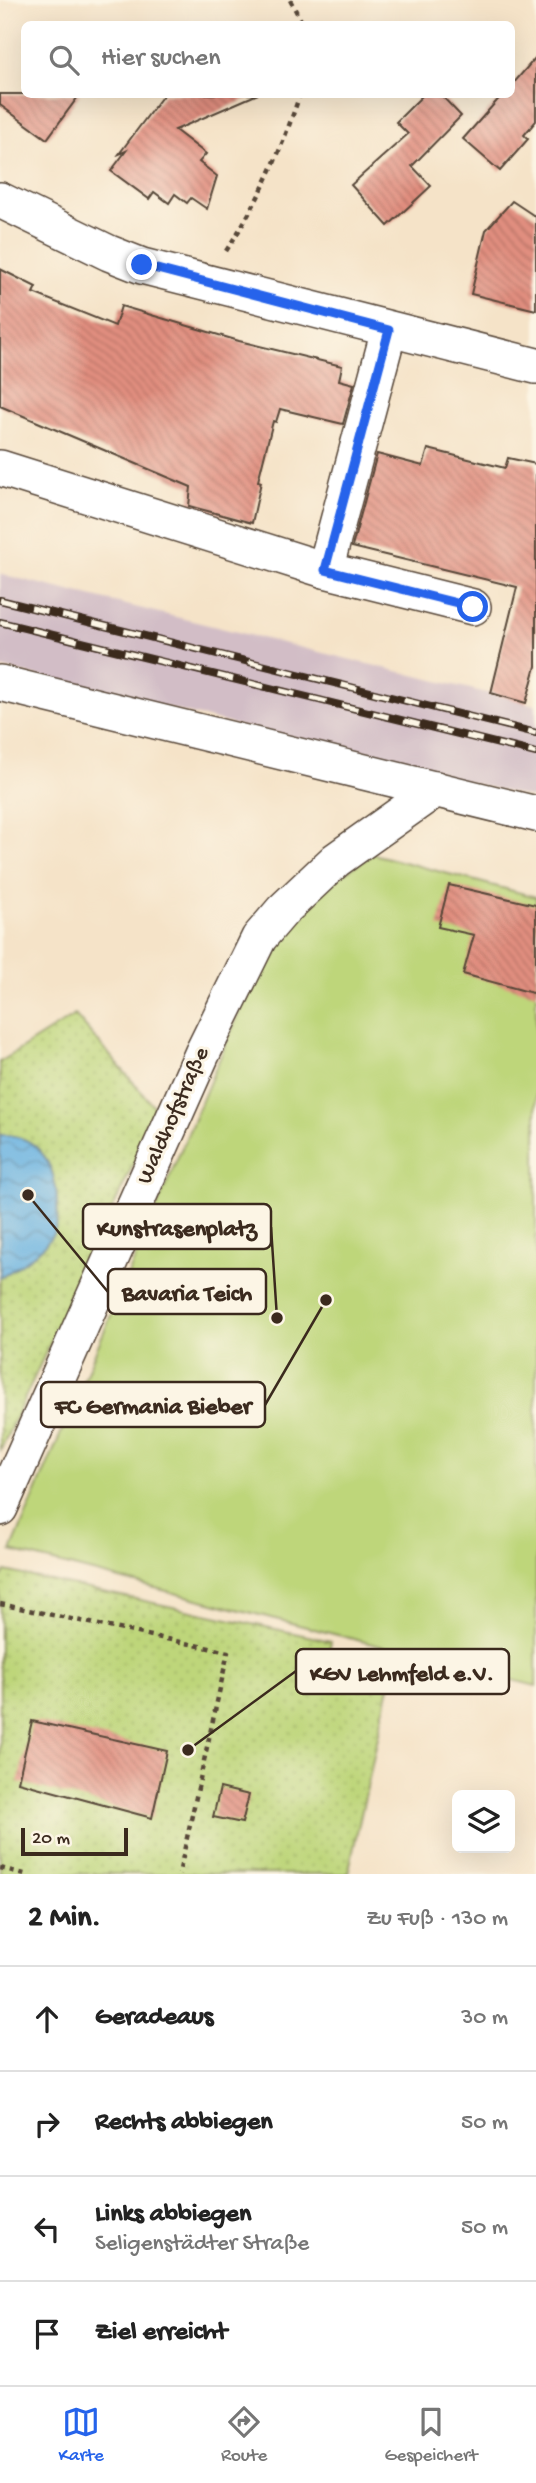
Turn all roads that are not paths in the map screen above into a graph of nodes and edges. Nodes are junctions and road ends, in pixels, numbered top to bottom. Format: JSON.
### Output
{"nodes":[{"id":1,"x":0,"y":200,"type":"edge"},
{"id":2,"x":389,"y":330,"type":"junction"},
{"id":3,"x":536,"y":366,"type":"edge"},
{"id":4,"x":0,"y":468,"type":"edge"},
{"id":5,"x":325,"y":570,"type":"junction"},
{"id":6,"x":473,"y":607,"type":"dead end"},
{"id":7,"x":0,"y":682,"type":"edge"},
{"id":8,"x":436,"y":789,"type":"junction"},
{"id":9,"x":536,"y":814,"type":"edge"},
{"id":10,"x":0,"y":1508,"type":"edge"}],
"edges":[{"from":1,"to":2,"type":"street"},
{"from":2,"to":3,"type":"street"},
{"from":2,"to":5,"type":"street"},
{"from":4,"to":5,"type":"street"},
{"from":5,"to":6,"type":"street"},
{"from":7,"to":8,"type":"street"},
{"from":8,"to":9,"type":"street"},
{"from":8,"to":10,"type":"street","name":"Waldhofstraße"}]}
